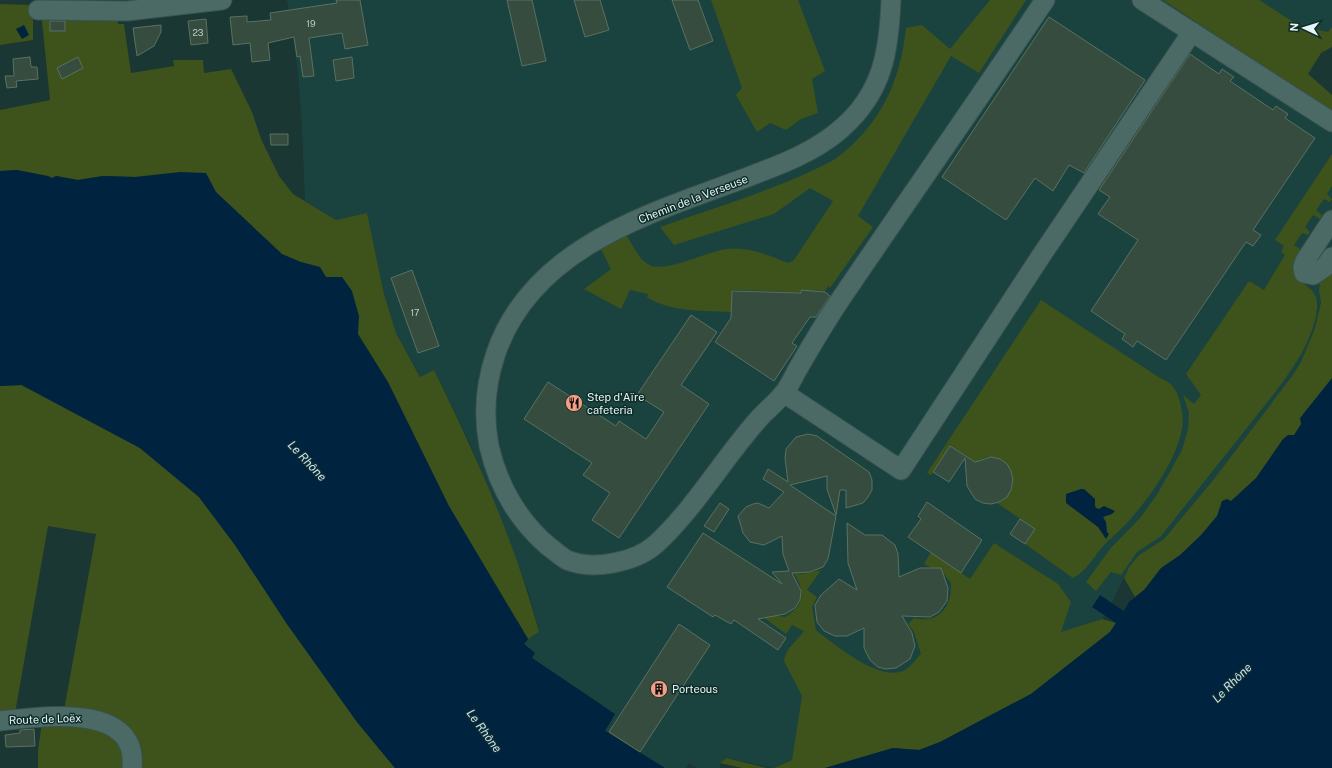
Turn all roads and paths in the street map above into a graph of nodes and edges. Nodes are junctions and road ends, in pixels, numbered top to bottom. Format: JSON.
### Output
{"nodes":[{"id":1,"x":222,"y":0,"type":"edge"},
{"id":2,"x":891,"y":0,"type":"edge"},
{"id":3,"x":1045,"y":0,"type":"edge"},
{"id":4,"x":1142,"y":0,"type":"edge"},
{"id":5,"x":38,"y":10,"type":"dead end"},
{"id":6,"x":1192,"y":32,"type":"junction"},
{"id":7,"x":1332,"y":122,"type":"edge"},
{"id":8,"x":1332,"y":220,"type":"edge"},
{"id":9,"x":1332,"y":257,"type":"edge"},
{"id":10,"x":784,"y":393,"type":"junction"},
{"id":11,"x":0,"y":721,"type":"edge"},
{"id":12,"x":132,"y":768,"type":"edge"}],
"edges":[{"from":1,"to":5,"type":"street"},
{"from":2,"to":10,"type":"street","name":"Chemin de la Verseuse"},
{"from":3,"to":10,"type":"street","name":"Chemin de la Verseuse"},
{"from":4,"to":6,"type":"street"},
{"from":6,"to":7,"type":"street"},
{"from":6,"to":10,"type":"street"},
{"from":8,"to":9,"type":"street"},
{"from":11,"to":12,"type":"street","name":"Route de Loëx"}]}
